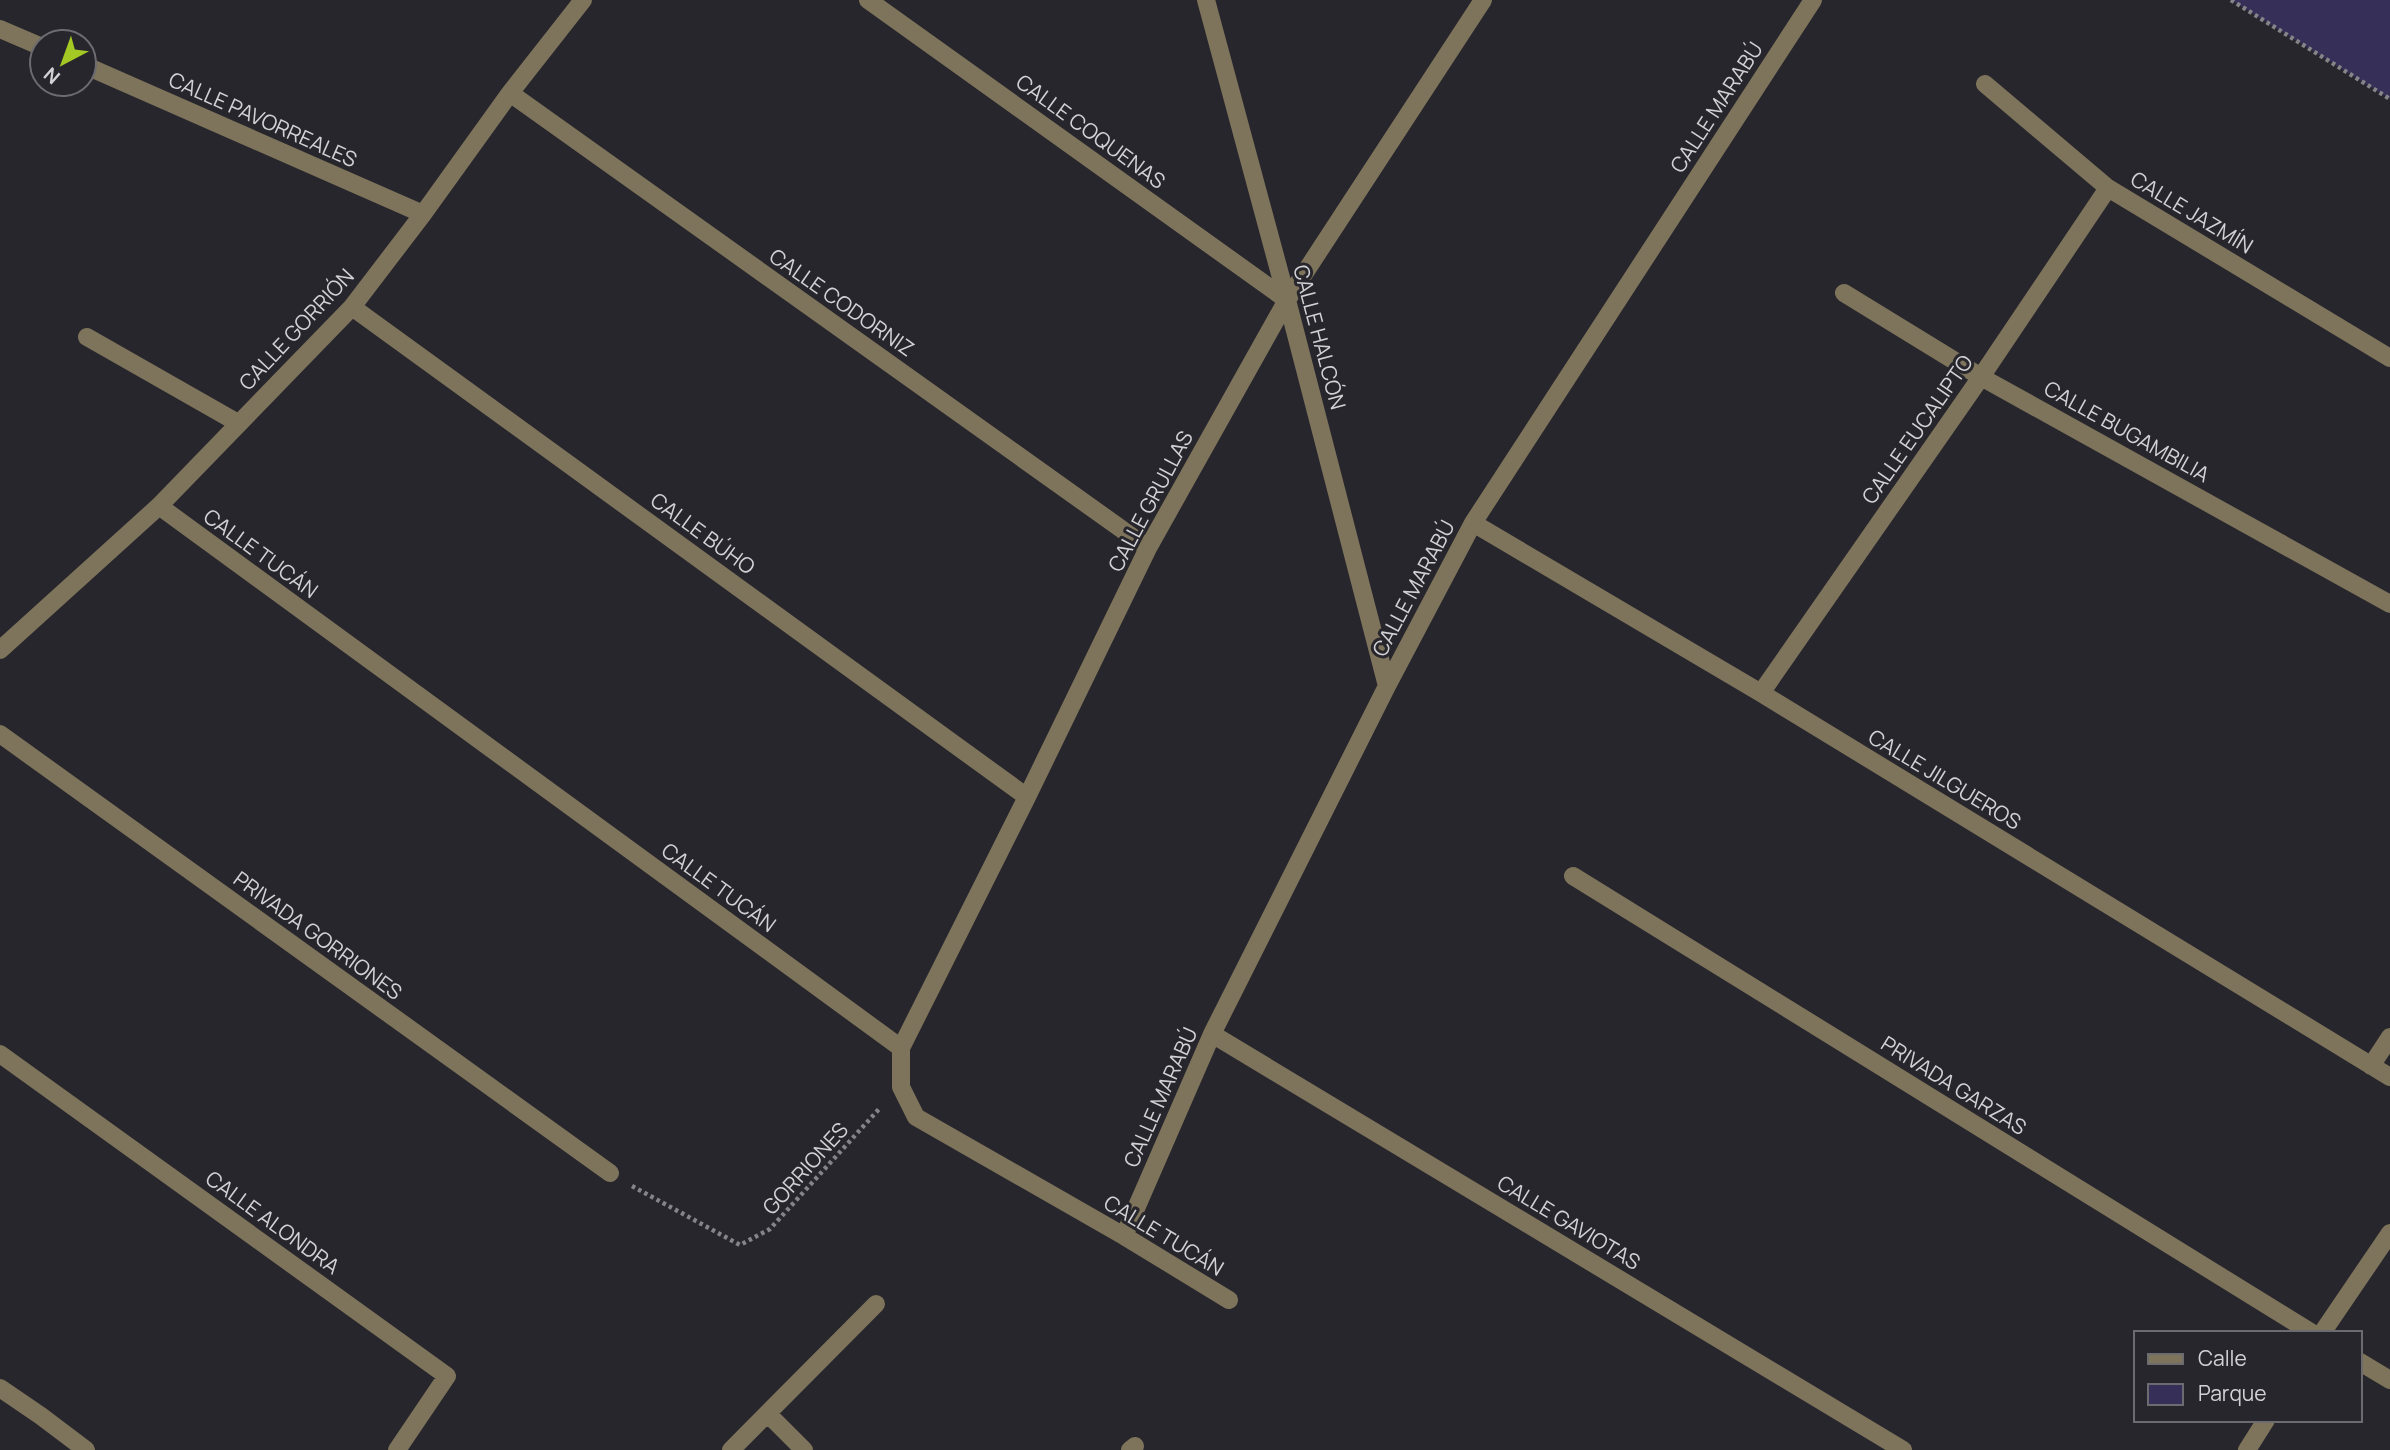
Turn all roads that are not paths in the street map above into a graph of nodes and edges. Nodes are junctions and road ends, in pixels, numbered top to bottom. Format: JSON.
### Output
{"nodes":[{"id":1,"x":583,"y":0,"type":"edge"},
{"id":2,"x":868,"y":0,"type":"edge"},
{"id":3,"x":1206,"y":0,"type":"edge"},
{"id":4,"x":1483,"y":0,"type":"edge"},
{"id":5,"x":1813,"y":0,"type":"edge"},
{"id":6,"x":0,"y":29,"type":"edge"},
{"id":7,"x":28,"y":41,"type":"edge"},
{"id":8,"x":98,"y":71,"type":"edge"},
{"id":9,"x":1985,"y":84,"type":"dead end"},
{"id":10,"x":510,"y":93,"type":"junction"},
{"id":11,"x":2108,"y":188,"type":"junction"},
{"id":12,"x":423,"y":214,"type":"junction"},
{"id":13,"x":1844,"y":293,"type":"dead end"},
{"id":14,"x":1287,"y":300,"type":"junction"},
{"id":15,"x":352,"y":307,"type":"junction"},
{"id":16,"x":87,"y":337,"type":"dead end"},
{"id":17,"x":2390,"y":358,"type":"edge"},
{"id":18,"x":1981,"y":377,"type":"junction"},
{"id":19,"x":238,"y":423,"type":"junction"},
{"id":20,"x":159,"y":506,"type":"junction"},
{"id":21,"x":1473,"y":523,"type":"junction"},
{"id":22,"x":1148,"y":548,"type":"junction"},
{"id":23,"x":2390,"y":604,"type":"edge"},
{"id":24,"x":0,"y":650,"type":"edge"},
{"id":25,"x":1387,"y":686,"type":"junction"},
{"id":26,"x":1761,"y":694,"type":"junction"},
{"id":27,"x":0,"y":734,"type":"edge"},
{"id":28,"x":1027,"y":797,"type":"junction"},
{"id":29,"x":1573,"y":876,"type":"dead end"},
{"id":30,"x":1212,"y":1034,"type":"junction"},
{"id":31,"x":2390,"y":1037,"type":"edge"},
{"id":32,"x":901,"y":1048,"type":"junction"},
{"id":33,"x":0,"y":1054,"type":"edge"},
{"id":34,"x":2371,"y":1066,"type":"junction"},
{"id":35,"x":2390,"y":1077,"type":"edge"},
{"id":36,"x":610,"y":1173,"type":"road end"},
{"id":37,"x":2390,"y":1233,"type":"edge"},
{"id":38,"x":1124,"y":1236,"type":"junction"},
{"id":39,"x":1229,"y":1300,"type":"dead end"},
{"id":40,"x":876,"y":1304,"type":"dead end"},
{"id":41,"x":2309,"y":1331,"type":"edge"},
{"id":42,"x":2323,"y":1331,"type":"edge"},
{"id":43,"x":2362,"y":1363,"type":"edge"},
{"id":44,"x":2390,"y":1380,"type":"edge"},
{"id":45,"x":0,"y":1388,"type":"edge"},
{"id":46,"x":768,"y":1414,"type":"junction"},
{"id":47,"x":2265,"y":1422,"type":"edge"},
{"id":48,"x":86,"y":1450,"type":"edge"},
{"id":49,"x":397,"y":1450,"type":"edge"},
{"id":50,"x":731,"y":1450,"type":"edge"},
{"id":51,"x":804,"y":1450,"type":"edge"},
{"id":52,"x":1903,"y":1450,"type":"edge"},
{"id":53,"x":2247,"y":1450,"type":"edge"}],
"edges":[{"from":1,"to":10,"type":"street","name":"CALLE GORRIÓN"},
{"from":2,"to":14,"type":"street","name":"CALLE COQUENAS"},
{"from":3,"to":14,"type":"street","name":"CALLE HALCÓN"},
{"from":4,"to":14,"type":"street","name":"CALLE GRULLAS"},
{"from":5,"to":21,"type":"street","name":"CALLE MARABÚ"},
{"from":6,"to":7,"type":"street"},
{"from":8,"to":12,"type":"street","name":"CALLE PAVORREALES"},
{"from":9,"to":11,"type":"street","name":"CALLE JAZMÍN"},
{"from":10,"to":12,"type":"street","name":"CALLE GORRIÓN"},
{"from":10,"to":22,"type":"street","name":"CALLE CODORNIZ"},
{"from":11,"to":17,"type":"street","name":"CALLE JAZMÍN"},
{"from":11,"to":18,"type":"street","name":"CALLE EUCALIPTO"},
{"from":12,"to":15,"type":"street","name":"CALLE GORRIÓN"},
{"from":13,"to":18,"type":"street","name":"CALLE BUGAMBILIA"},
{"from":14,"to":22,"type":"street","name":"CALLE GRULLAS"},
{"from":14,"to":25,"type":"street","name":"CALLE HALCÓN"},
{"from":15,"to":19,"type":"street","name":"CALLE GORRIÓN"},
{"from":15,"to":28,"type":"street","name":"CALLE BÚHO"},
{"from":16,"to":19,"type":"street"},
{"from":18,"to":23,"type":"street","name":"CALLE BUGAMBILIA"},
{"from":18,"to":26,"type":"street","name":"CALLE EUCALIPTO"},
{"from":19,"to":20,"type":"street","name":"CALLE GORRIÓN"},
{"from":20,"to":24,"type":"street","name":"CALLE GORRIÓN"},
{"from":20,"to":32,"type":"street","name":"CALLE TUCÁN"},
{"from":21,"to":25,"type":"street","name":"CALLE MARABÚ"},
{"from":21,"to":26,"type":"street","name":"CALLE JILGUEROS"},
{"from":22,"to":28,"type":"street","name":"CALLE GRULLAS"},
{"from":25,"to":30,"type":"street","name":"CALLE MARABÚ"},
{"from":26,"to":34,"type":"street","name":"CALLE JILGUEROS"},
{"from":27,"to":36,"type":"street","name":"PRIVADA GORRIONES"},
{"from":28,"to":32,"type":"street","name":"CALLE GRULLAS"},
{"from":29,"to":41,"type":"street","name":"PRIVADA GARZAS"},
{"from":30,"to":38,"type":"street","name":"CALLE MARABÚ"},
{"from":30,"to":52,"type":"street","name":"CALLE GAVIOTAS"},
{"from":31,"to":34,"type":"street"},
{"from":32,"to":38,"type":"street","name":"CALLE TUCÁN"},
{"from":33,"to":49,"type":"street","name":"CALLE ALONDRA"},
{"from":34,"to":35,"type":"street","name":"CALLE JILGUEROS"},
{"from":37,"to":42,"type":"street"},
{"from":38,"to":39,"type":"street","name":"CALLE TUCÁN"},
{"from":40,"to":46,"type":"street"},
{"from":43,"to":44,"type":"street"},
{"from":45,"to":48,"type":"street"},
{"from":46,"to":50,"type":"street"},
{"from":46,"to":51,"type":"street"},
{"from":47,"to":53,"type":"street"}]}
